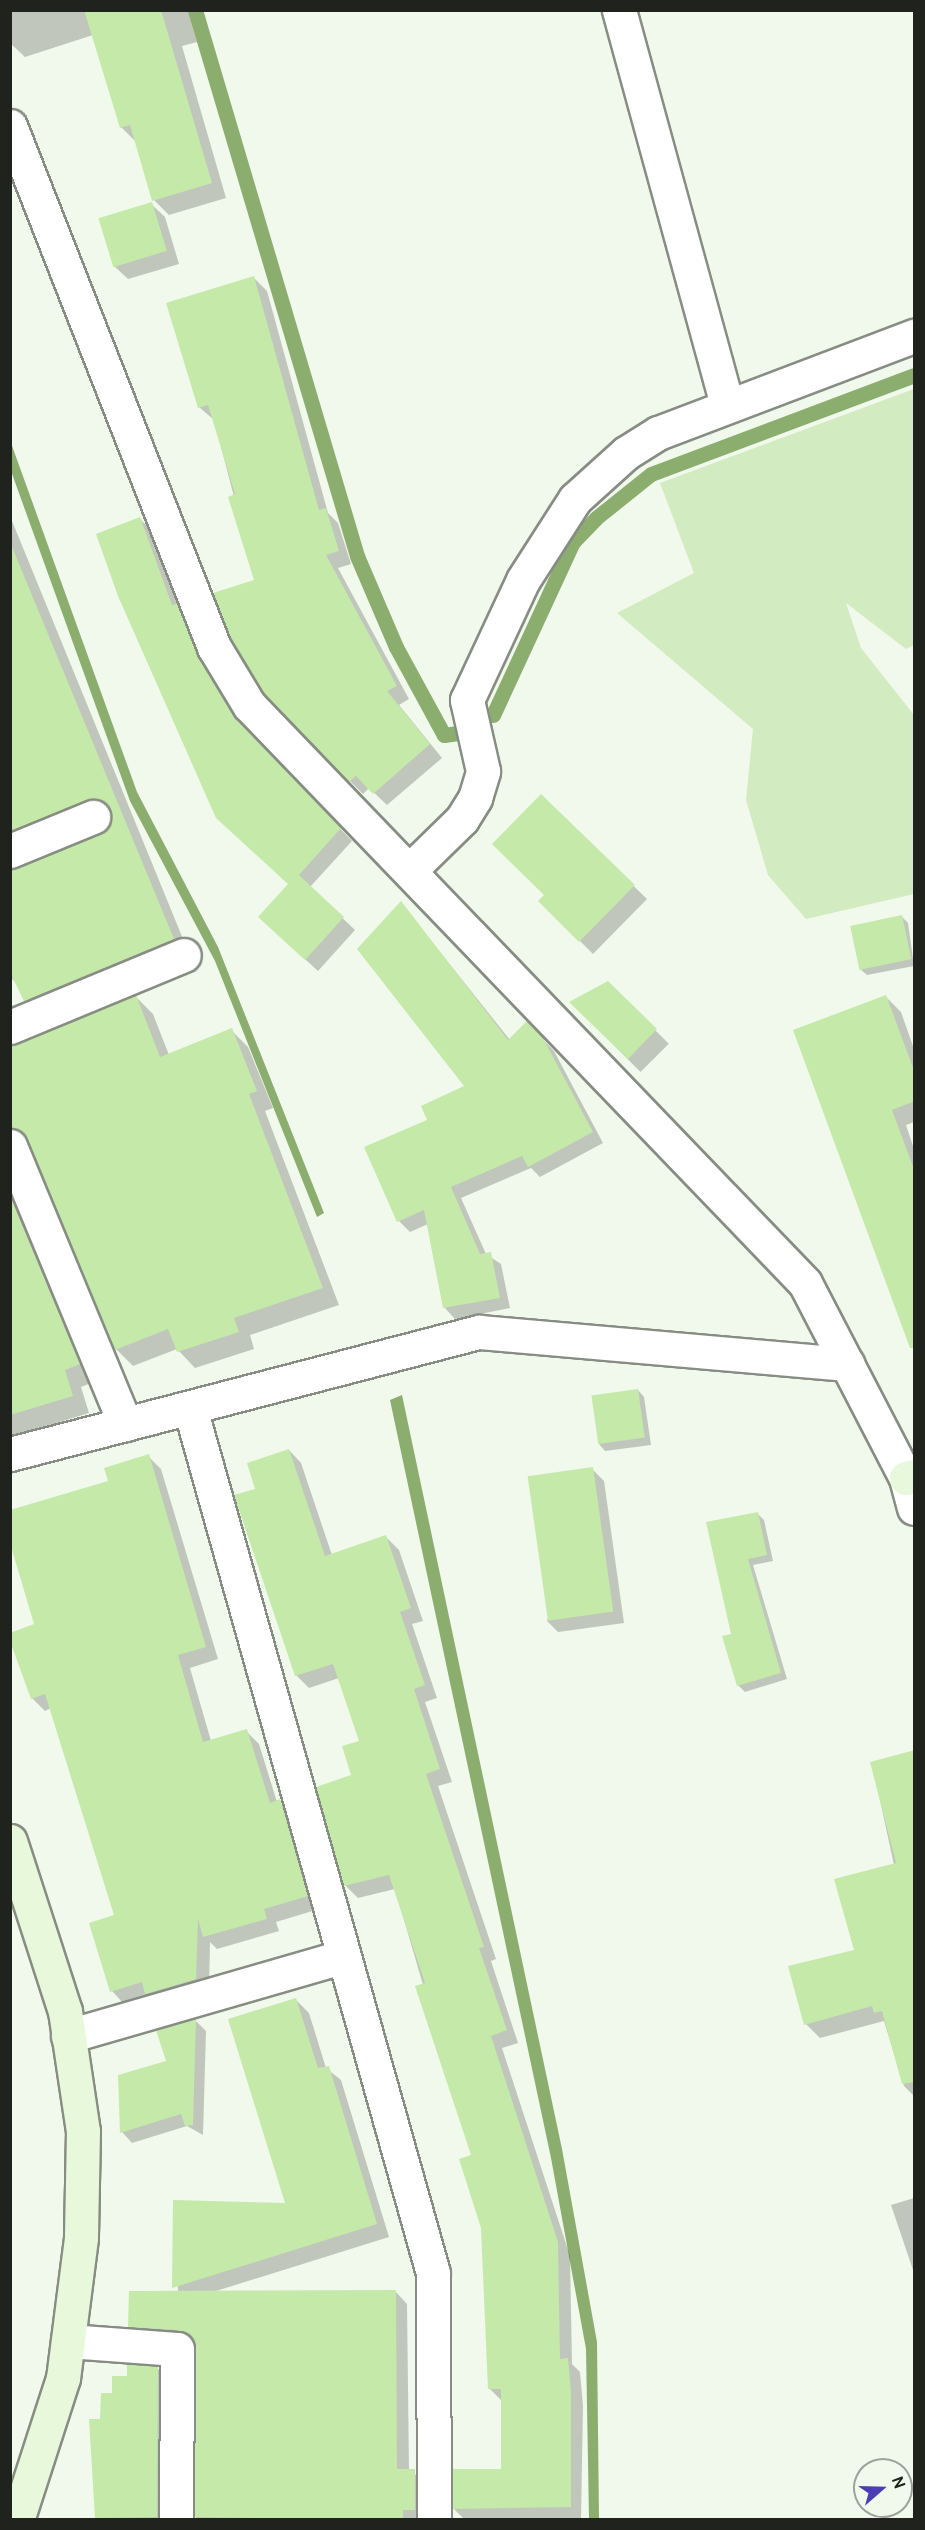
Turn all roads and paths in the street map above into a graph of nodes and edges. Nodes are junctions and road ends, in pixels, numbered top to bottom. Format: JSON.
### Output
{"nodes":[{"id":1,"x":619,"y":10,"type":"edge"},
{"id":2,"x":10,"y":126,"type":"edge"},
{"id":3,"x":915,"y":336,"type":"edge"},
{"id":4,"x":727,"y":404,"type":"junction"},
{"id":5,"x":93,"y":817,"type":"dead end"},
{"id":6,"x":10,"y":852,"type":"edge"},
{"id":7,"x":410,"y":870,"type":"junction"},
{"id":8,"x":184,"y":956,"type":"dead end"},
{"id":9,"x":10,"y":1027,"type":"edge"},
{"id":10,"x":10,"y":1146,"type":"edge"},
{"id":11,"x":848,"y":1364,"type":"junction"},
{"id":12,"x":190,"y":1408,"type":"junction"},
{"id":13,"x":125,"y":1424,"type":"junction"},
{"id":14,"x":10,"y":1454,"type":"edge"},
{"id":15,"x":912,"y":1487,"type":"edge"},
{"id":16,"x":10,"y":1841,"type":"edge"},
{"id":17,"x":341,"y":1957,"type":"junction"},
{"id":18,"x":68,"y":2036,"type":"junction"},
{"id":19,"x":68,"y":2341,"type":"junction"},
{"id":20,"x":17,"y":2520,"type":"edge"},
{"id":21,"x":176,"y":2520,"type":"edge"},
{"id":22,"x":434,"y":2520,"type":"edge"}],
"edges":[{"from":1,"to":4,"type":"street"},
{"from":2,"to":7,"type":"street"},
{"from":3,"to":4,"type":"street"},
{"from":4,"to":7,"type":"street"},
{"from":5,"to":6,"type":"street"},
{"from":7,"to":11,"type":"street"},
{"from":8,"to":9,"type":"street"},
{"from":10,"to":13,"type":"street"},
{"from":11,"to":12,"type":"street"},
{"from":11,"to":15,"type":"street"},
{"from":12,"to":13,"type":"street"},
{"from":12,"to":17,"type":"street"},
{"from":13,"to":14,"type":"street"},
{"from":16,"to":18,"type":"street"},
{"from":17,"to":18,"type":"street"},
{"from":17,"to":22,"type":"street"},
{"from":18,"to":19,"type":"street"},
{"from":19,"to":20,"type":"street"},
{"from":19,"to":21,"type":"street"}]}
